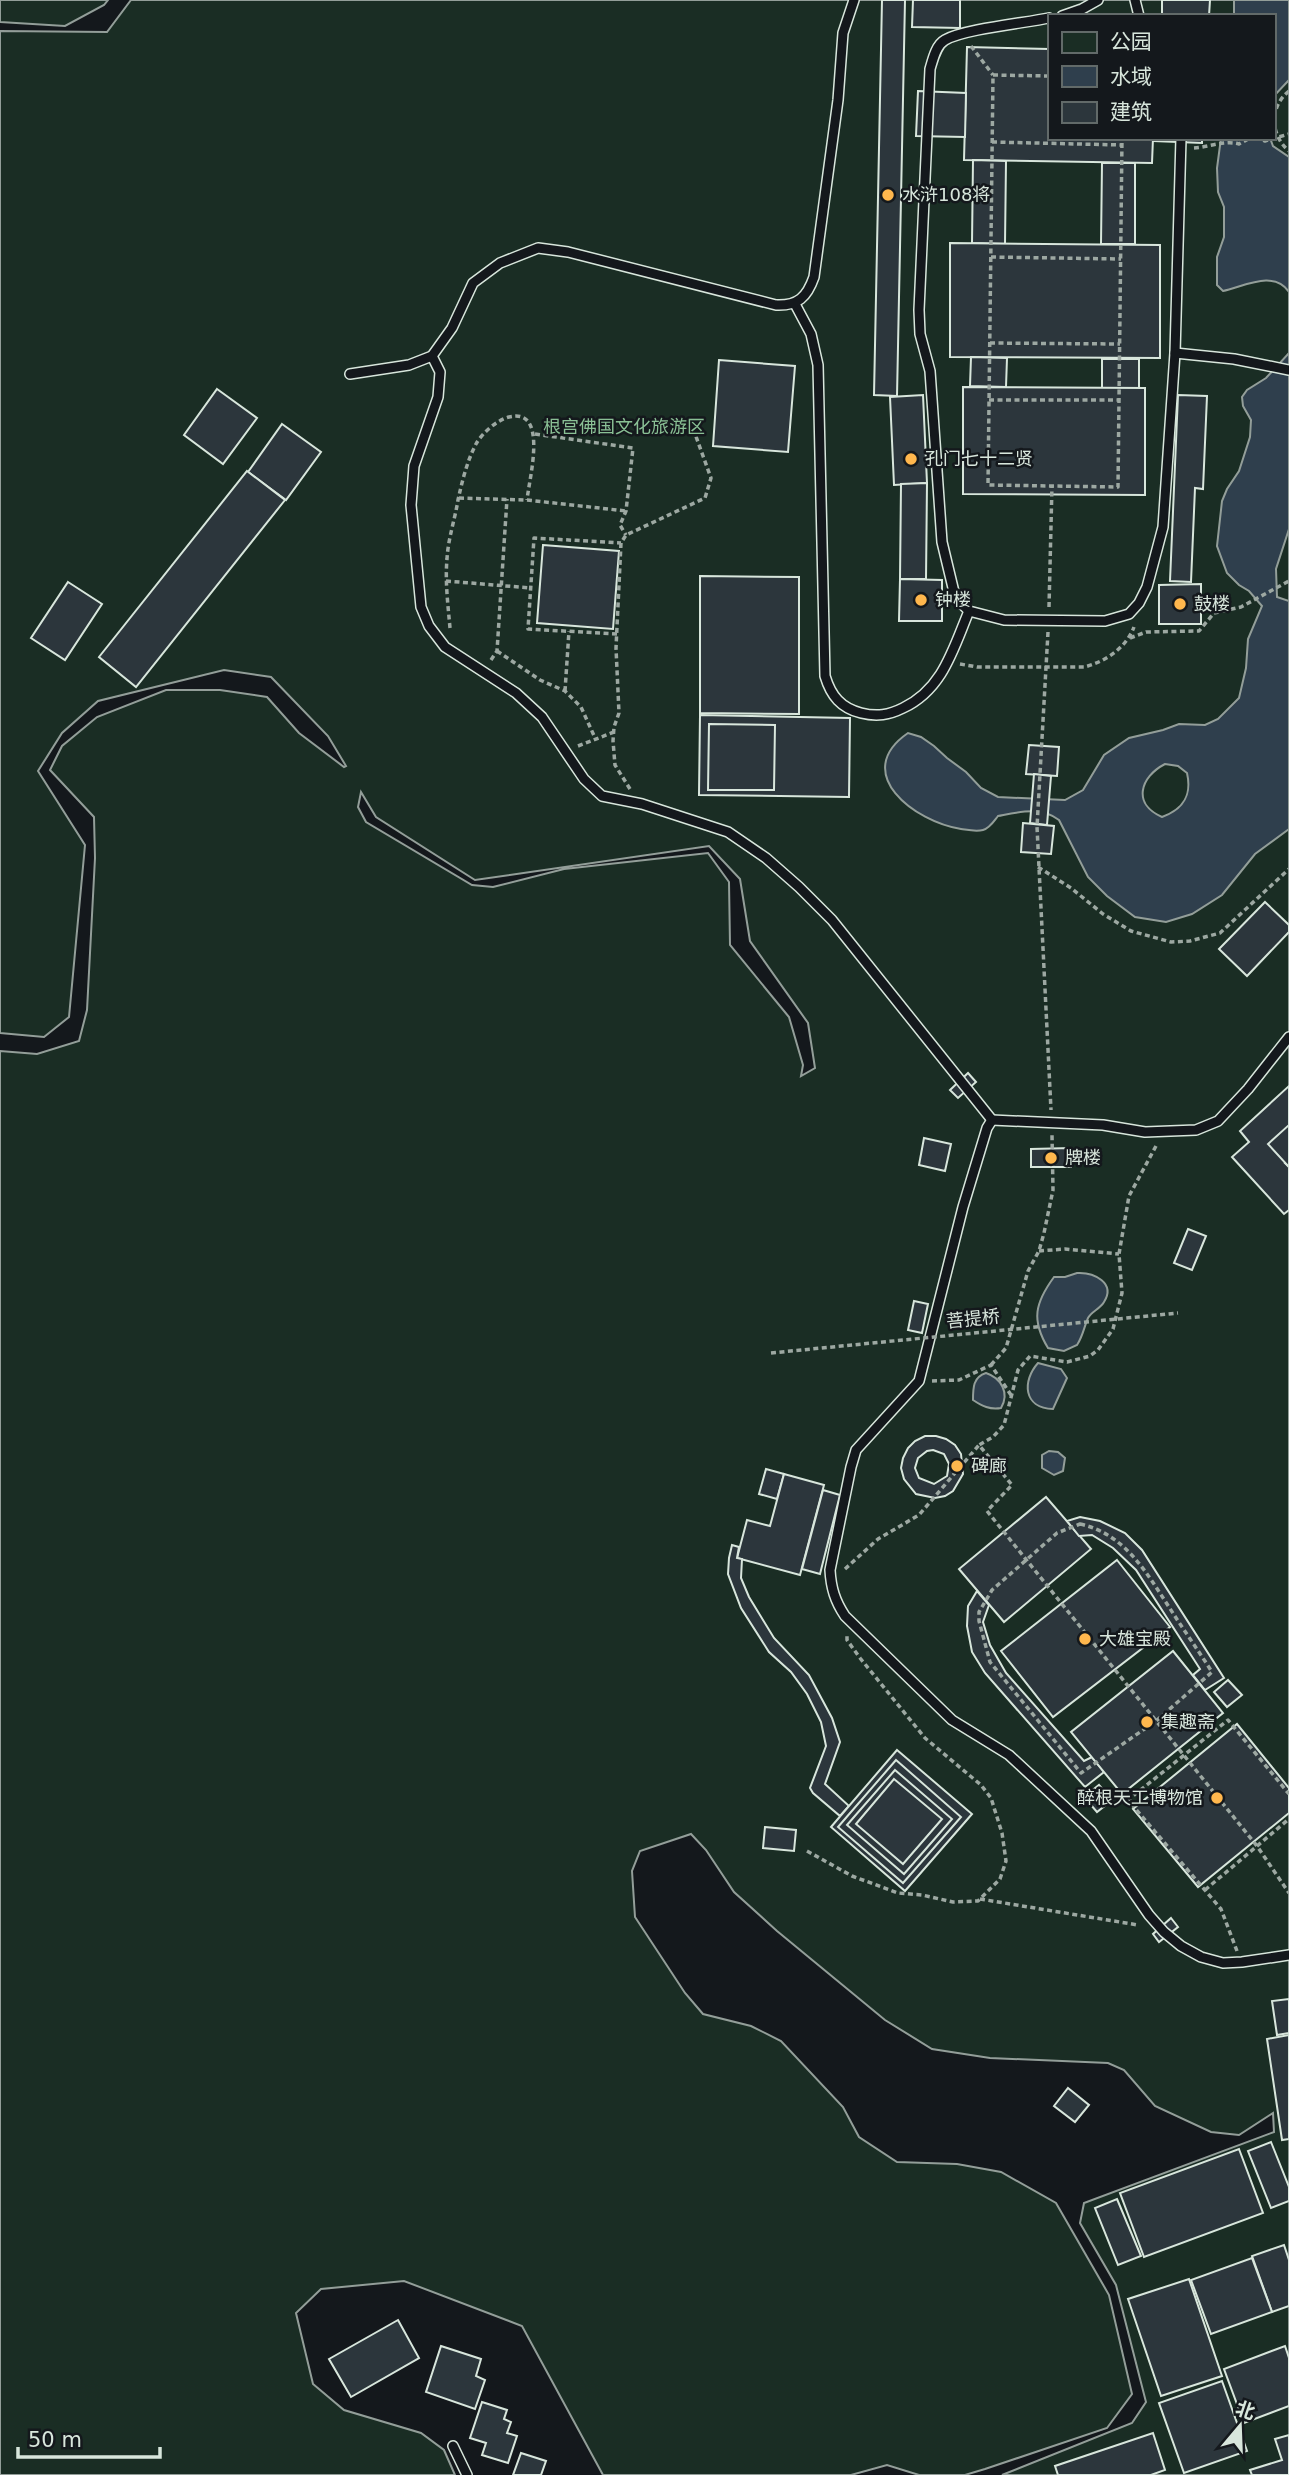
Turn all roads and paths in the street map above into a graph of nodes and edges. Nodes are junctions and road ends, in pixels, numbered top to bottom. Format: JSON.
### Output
{"nodes":[{"id":1,"x":855,"y":0,"type":"edge"},
{"id":2,"x":1098,"y":0,"type":"edge"},
{"id":3,"x":1068,"y":14,"type":"edge"},
{"id":4,"x":1048,"y":18,"type":"edge"},
{"id":5,"x":963,"y":35,"type":"junction"},
{"id":6,"x":993,"y":75,"type":"junction"},
{"id":7,"x":1048,"y":76,"type":"edge"},
{"id":8,"x":1289,"y":91,"type":"edge"},
{"id":9,"x":1275,"y":112,"type":"edge"},
{"id":10,"x":1275,"y":130,"type":"edge"},
{"id":11,"x":1289,"y":134,"type":"edge"},
{"id":12,"x":1275,"y":139,"type":"edge"},
{"id":13,"x":1278,"y":139,"type":"junction"},
{"id":14,"x":1122,"y":140,"type":"edge"},
{"id":15,"x":1181,"y":140,"type":"edge"},
{"id":16,"x":1248,"y":140,"type":"edge"},
{"id":17,"x":992,"y":142,"type":"junction"},
{"id":18,"x":1122,"y":145,"type":"junction"},
{"id":19,"x":1182,"y":149,"type":"junction"},
{"id":20,"x":1289,"y":151,"type":"edge"},
{"id":21,"x":991,"y":257,"type":"junction"},
{"id":22,"x":1121,"y":259,"type":"junction"},
{"id":23,"x":795,"y":304,"type":"junction"},
{"id":24,"x":990,"y":343,"type":"junction"},
{"id":25,"x":1120,"y":344,"type":"junction"},
{"id":26,"x":1175,"y":353,"type":"junction"},
{"id":27,"x":432,"y":356,"type":"junction"},
{"id":28,"x":1289,"y":370,"type":"edge"},
{"id":29,"x":349,"y":374,"type":"dead end"},
{"id":30,"x":989,"y":400,"type":"junction"},
{"id":31,"x":1119,"y":400,"type":"junction"},
{"id":32,"x":694,"y":431,"type":"dead end"},
{"id":33,"x":535,"y":434,"type":"junction"},
{"id":34,"x":459,"y":498,"type":"junction"},
{"id":35,"x":507,"y":499,"type":"junction"},
{"id":36,"x":527,"y":500,"type":"junction"},
{"id":37,"x":626,"y":511,"type":"junction"},
{"id":38,"x":626,"y":535,"type":"junction"},
{"id":39,"x":621,"y":543,"type":"junction"},
{"id":40,"x":446,"y":581,"type":"junction"},
{"id":41,"x":1289,"y":581,"type":"edge"},
{"id":42,"x":501,"y":585,"type":"junction"},
{"id":43,"x":531,"y":589,"type":"junction"},
{"id":44,"x":1135,"y":610,"type":"junction"},
{"id":45,"x":969,"y":611,"type":"junction"},
{"id":46,"x":569,"y":631,"type":"junction"},
{"id":47,"x":617,"y":634,"type":"junction"},
{"id":48,"x":1130,"y":638,"type":"junction"},
{"id":49,"x":497,"y":651,"type":"junction"},
{"id":50,"x":452,"y":652,"type":"junction"},
{"id":51,"x":948,"y":659,"type":"junction"},
{"id":52,"x":479,"y":670,"type":"junction"},
{"id":53,"x":565,"y":691,"type":"junction"},
{"id":54,"x":614,"y":732,"type":"junction"},
{"id":55,"x":596,"y":740,"type":"junction"},
{"id":56,"x":567,"y":751,"type":"junction"},
{"id":57,"x":1041,"y":772,"type":"dead end"},
{"id":58,"x":642,"y":804,"type":"junction"},
{"id":59,"x":1038,"y":867,"type":"junction"},
{"id":60,"x":1289,"y":869,"type":"edge"},
{"id":61,"x":1289,"y":1037,"type":"edge"},
{"id":62,"x":992,"y":1120,"type":"junction"},
{"id":63,"x":1051,"y":1124,"type":"junction"},
{"id":64,"x":1161,"y":1133,"type":"junction"},
{"id":65,"x":1039,"y":1251,"type":"junction"},
{"id":66,"x":1119,"y":1254,"type":"junction"},
{"id":67,"x":1178,"y":1313,"type":"dead end"},
{"id":68,"x":771,"y":1353,"type":"dead end"},
{"id":69,"x":991,"y":1364,"type":"junction"},
{"id":70,"x":919,"y":1381,"type":"junction"},
{"id":71,"x":1011,"y":1395,"type":"junction"},
{"id":72,"x":979,"y":1445,"type":"junction"},
{"id":73,"x":1026,"y":1560,"type":"junction"},
{"id":74,"x":830,"y":1582,"type":"junction"},
{"id":75,"x":846,"y":1617,"type":"junction"},
{"id":76,"x":1156,"y":1721,"type":"junction"},
{"id":77,"x":1183,"y":1755,"type":"junction"},
{"id":78,"x":1289,"y":1794,"type":"edge"},
{"id":79,"x":1288,"y":1822,"type":"edge"},
{"id":80,"x":1257,"y":1846,"type":"junction"},
{"id":81,"x":807,"y":1851,"type":"dead end"},
{"id":82,"x":1205,"y":1891,"type":"junction"},
{"id":83,"x":1289,"y":1893,"type":"edge"},
{"id":84,"x":980,"y":1899,"type":"junction"},
{"id":85,"x":1160,"y":1928,"type":"junction"},
{"id":86,"x":1289,"y":1955,"type":"edge"},
{"id":87,"x":1242,"y":1962,"type":"junction"},
{"id":88,"x":453,"y":2446,"type":"dead end"},
{"id":89,"x":467,"y":2475,"type":"edge"}],
"edges":[{"from":1,"to":23,"type":"lane"},
{"from":2,"to":3,"type":"lane"},
{"from":4,"to":5,"type":"lane"},
{"from":5,"to":6,"type":"path"},
{"from":5,"to":45,"type":"lane"},
{"from":6,"to":7,"type":"path"},
{"from":6,"to":17,"type":"path"},
{"from":8,"to":9,"type":"path"},
{"from":10,"to":13,"type":"path"},
{"from":11,"to":13,"type":"path"},
{"from":12,"to":13,"type":"path"},
{"from":13,"to":20,"type":"path"},
{"from":14,"to":18,"type":"path"},
{"from":15,"to":19,"type":"lane"},
{"from":16,"to":19,"type":"path"},
{"from":17,"to":18,"type":"path"},
{"from":17,"to":21,"type":"path"},
{"from":18,"to":22,"type":"path"},
{"from":19,"to":26,"type":"lane"},
{"from":21,"to":22,"type":"path"},
{"from":21,"to":24,"type":"path"},
{"from":22,"to":25,"type":"path"},
{"from":23,"to":27,"type":"lane"},
{"from":23,"to":51,"type":"lane"},
{"from":24,"to":25,"type":"path"},
{"from":24,"to":30,"type":"path"},
{"from":25,"to":31,"type":"path"},
{"from":26,"to":28,"type":"lane"},
{"from":26,"to":44,"type":"lane"},
{"from":27,"to":29,"type":"lane"},
{"from":27,"to":50,"type":"lane"},
{"from":30,"to":31,"type":"path"},
{"from":30,"to":31,"type":"path"},
{"from":32,"to":38,"type":"path"},
{"from":33,"to":34,"type":"path"},
{"from":33,"to":36,"type":"path"},
{"from":33,"to":37,"type":"path"},
{"from":34,"to":35,"type":"path"},
{"from":34,"to":40,"type":"path"},
{"from":35,"to":36,"type":"path"},
{"from":35,"to":42,"type":"path"},
{"from":36,"to":37,"type":"path"},
{"from":37,"to":38,"type":"path"},
{"from":38,"to":39,"type":"path"},
{"from":39,"to":43,"type":"path"},
{"from":39,"to":47,"type":"path"},
{"from":40,"to":42,"type":"path"},
{"from":40,"to":50,"type":"path"},
{"from":41,"to":48,"type":"path"},
{"from":42,"to":43,"type":"path"},
{"from":42,"to":49,"type":"path"},
{"from":43,"to":46,"type":"path"},
{"from":44,"to":45,"type":"lane"},
{"from":44,"to":48,"type":"path"},
{"from":45,"to":51,"type":"lane"},
{"from":46,"to":47,"type":"path"},
{"from":46,"to":53,"type":"path"},
{"from":47,"to":54,"type":"path"},
{"from":48,"to":51,"type":"path"},
{"from":49,"to":52,"type":"path"},
{"from":49,"to":53,"type":"path"},
{"from":50,"to":52,"type":"lane"},
{"from":52,"to":56,"type":"lane"},
{"from":53,"to":55,"type":"path"},
{"from":54,"to":55,"type":"path"},
{"from":54,"to":58,"type":"path"},
{"from":55,"to":56,"type":"path"},
{"from":56,"to":58,"type":"lane"},
{"from":57,"to":59,"type":"path"},
{"from":58,"to":62,"type":"lane"},
{"from":59,"to":60,"type":"path"},
{"from":59,"to":63,"type":"path"},
{"from":61,"to":64,"type":"lane"},
{"from":62,"to":63,"type":"lane"},
{"from":62,"to":70,"type":"lane"},
{"from":63,"to":64,"type":"lane"},
{"from":63,"to":65,"type":"path"},
{"from":64,"to":66,"type":"path"},
{"from":65,"to":66,"type":"path"},
{"from":65,"to":69,"type":"path"},
{"from":66,"to":71,"type":"path"},
{"from":67,"to":68,"type":"path","name":"菩提桥","bridge":true},
{"from":69,"to":70,"type":"path"},
{"from":69,"to":71,"type":"path"},
{"from":70,"to":74,"type":"lane"},
{"from":71,"to":72,"type":"path"},
{"from":72,"to":73,"type":"path"},
{"from":72,"to":74,"type":"path"},
{"from":73,"to":76,"type":"path"},
{"from":73,"to":76,"type":"path"},
{"from":73,"to":76,"type":"path"},
{"from":74,"to":75,"type":"lane"},
{"from":75,"to":84,"type":"path"},
{"from":75,"to":85,"type":"lane"},
{"from":76,"to":77,"type":"path"},
{"from":77,"to":78,"type":"path"},
{"from":77,"to":80,"type":"path"},
{"from":77,"to":82,"type":"path"},
{"from":79,"to":80,"type":"path"},
{"from":80,"to":82,"type":"path"},
{"from":80,"to":83,"type":"path"},
{"from":81,"to":84,"type":"path"},
{"from":82,"to":87,"type":"path"},
{"from":84,"to":85,"type":"path"},
{"from":85,"to":87,"type":"lane"},
{"from":86,"to":87,"type":"lane"},
{"from":88,"to":89,"type":"lane"}]}
